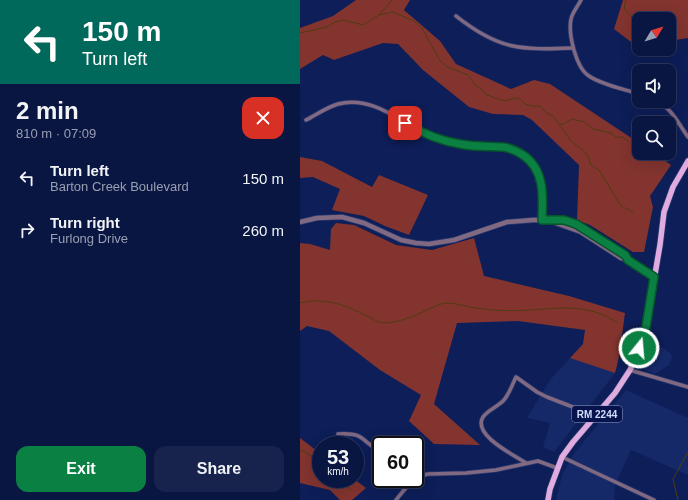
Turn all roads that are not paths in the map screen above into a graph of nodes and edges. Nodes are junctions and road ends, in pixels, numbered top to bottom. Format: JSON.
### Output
{"nodes":[{"id":1,"x":581,"y":0,"type":"edge"},
{"id":2,"x":456,"y":16,"type":"dead end"},
{"id":3,"x":573,"y":48,"type":"junction"},
{"id":4,"x":632,"y":92,"type":"edge"},
{"id":5,"x":667,"y":108,"type":"edge"},
{"id":6,"x":306,"y":120,"type":"dead end"},
{"id":7,"x":688,"y":137,"type":"edge"},
{"id":8,"x":688,"y":161,"type":"edge"},
{"id":9,"x":545,"y":220,"type":"junction"},
{"id":10,"x":300,"y":222,"type":"edge"},
{"id":11,"x":654,"y":277,"type":"junction"},
{"id":12,"x":630,"y":370,"type":"junction"},
{"id":13,"x":688,"y":387,"type":"edge"},
{"id":14,"x":596,"y":416,"type":"junction"},
{"id":15,"x":338,"y":434,"type":"dead end"},
{"id":16,"x":372,"y":446,"type":"edge"},
{"id":17,"x":562,"y":457,"type":"junction"},
{"id":18,"x":526,"y":463,"type":"junction"},
{"id":19,"x":557,"y":468,"type":"junction"},
{"id":20,"x":424,"y":475,"type":"edge"},
{"id":21,"x":406,"y":488,"type":"edge"},
{"id":22,"x":396,"y":500,"type":"edge"},
{"id":23,"x":548,"y":500,"type":"edge"},
{"id":24,"x":654,"y":500,"type":"edge"}],
"edges":[{"from":1,"to":3,"type":"street"},
{"from":2,"to":3,"type":"street"},
{"from":3,"to":4,"type":"street"},
{"from":5,"to":7,"type":"street"},
{"from":6,"to":9,"type":"street"},
{"from":8,"to":11,"type":"main road","number":"RM 2244"},
{"from":9,"to":10,"type":"street"},
{"from":9,"to":11,"type":"street"},
{"from":11,"to":12,"type":"main road","number":"RM 2244"},
{"from":12,"to":13,"type":"street"},
{"from":12,"to":14,"type":"main road","number":"RM 2244"},
{"from":14,"to":17,"type":"main road","number":"RM 2244"},
{"from":14,"to":18,"type":"street"},
{"from":15,"to":16,"type":"street"},
{"from":17,"to":19,"type":"main road","number":"RM 2244"},
{"from":17,"to":24,"type":"street"},
{"from":18,"to":19,"type":"street"},
{"from":18,"to":20,"type":"street"},
{"from":19,"to":23,"type":"main road","number":"RM 2244"},
{"from":21,"to":22,"type":"street"}]}
